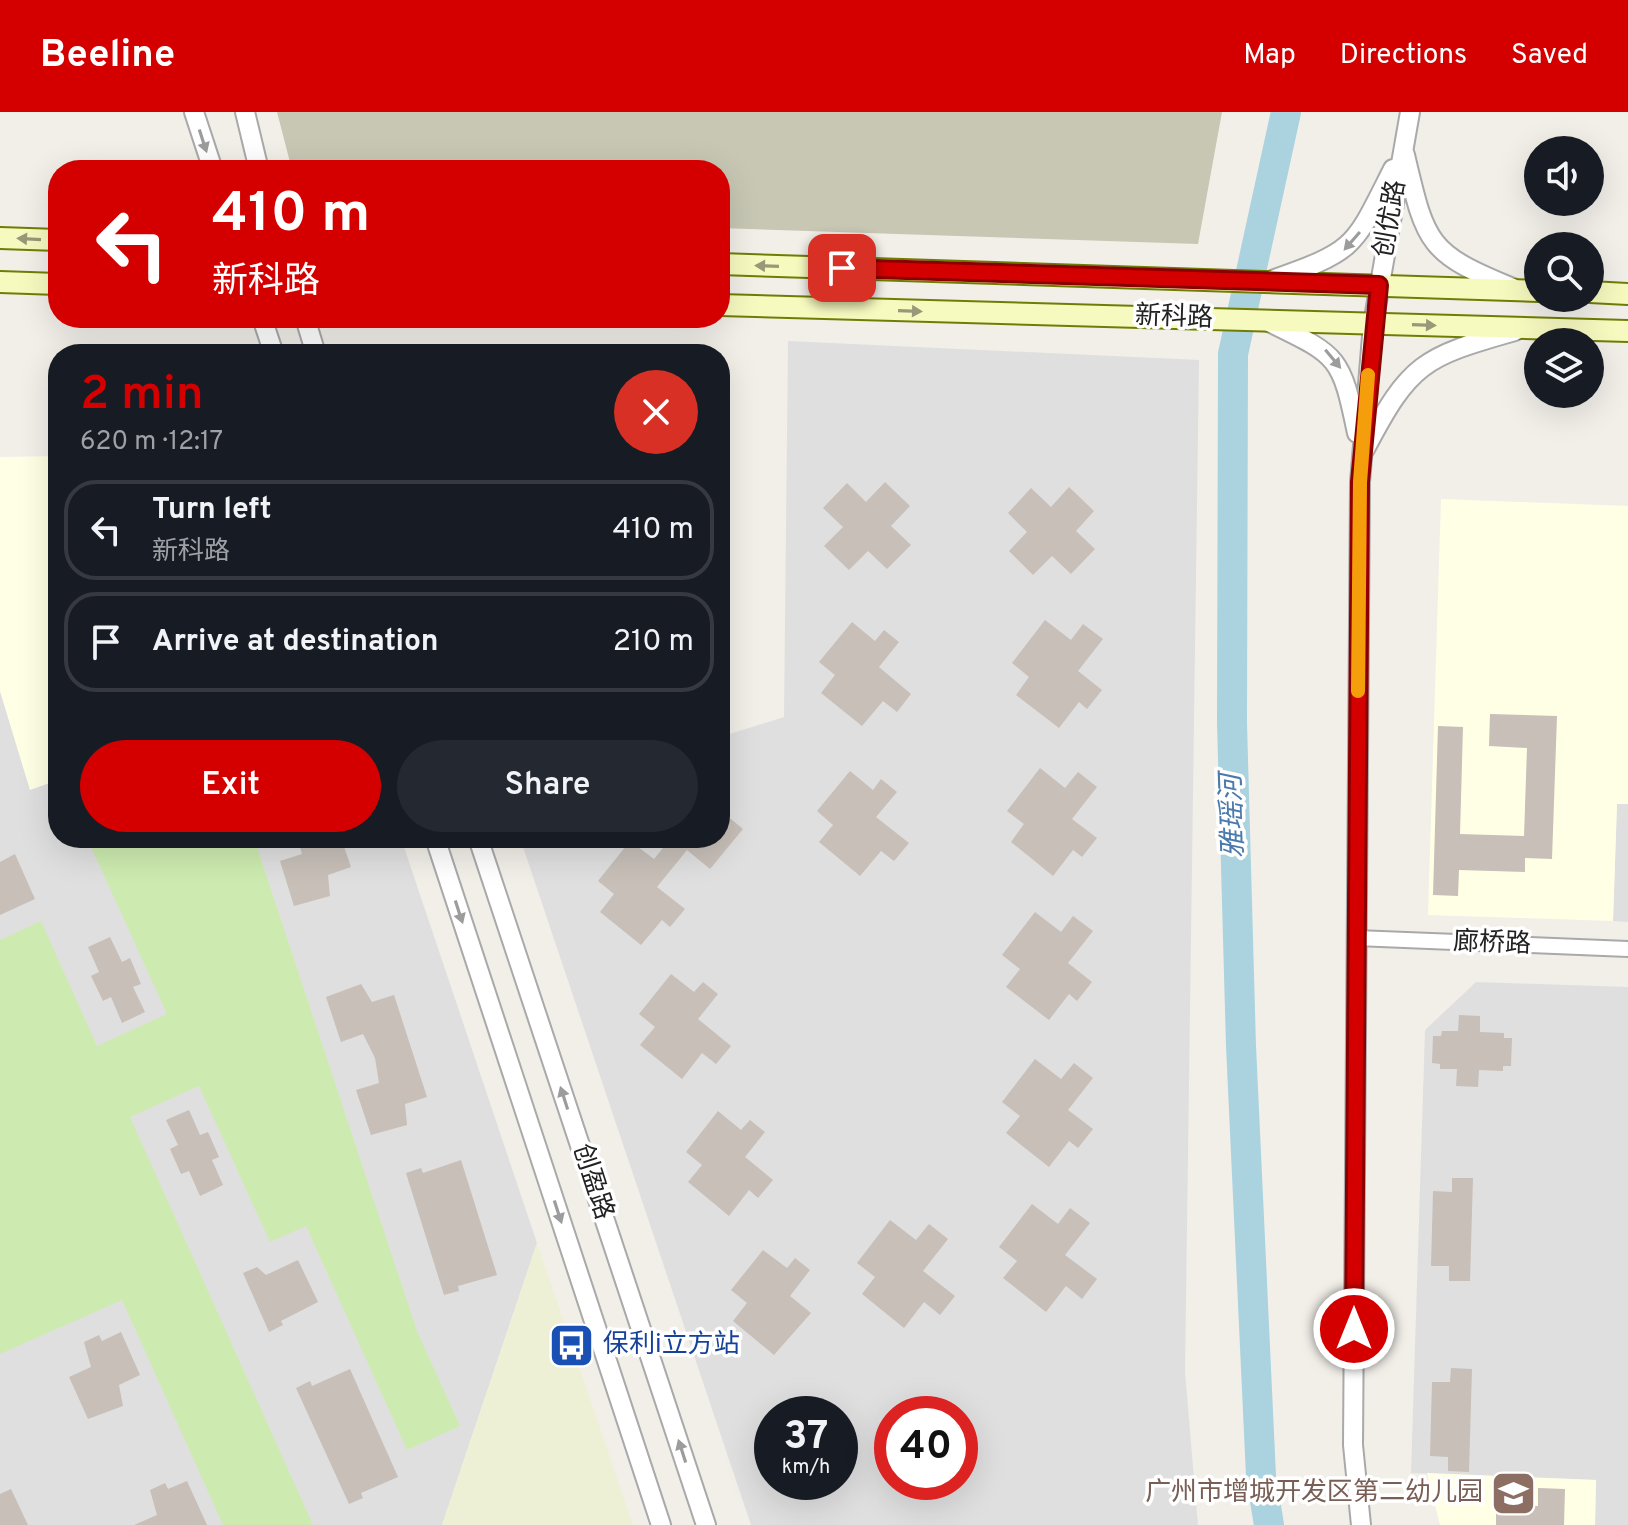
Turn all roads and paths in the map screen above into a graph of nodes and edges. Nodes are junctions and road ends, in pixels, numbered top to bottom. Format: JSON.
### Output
{"nodes":[{"id":1,"x":194,"y":112,"type":"edge"},
{"id":2,"x":245,"y":112,"type":"edge"},
{"id":3,"x":1410,"y":112,"type":"edge"},
{"id":4,"x":1404,"y":148,"type":"junction"},
{"id":5,"x":210,"y":160,"type":"edge"},
{"id":6,"x":257,"y":160,"type":"edge"},
{"id":7,"x":0,"y":238,"type":"edge"},
{"id":8,"x":48,"y":240,"type":"edge"},
{"id":9,"x":730,"y":264,"type":"edge"},
{"id":10,"x":0,"y":282,"type":"edge"},
{"id":11,"x":1266,"y":282,"type":"junction"},
{"id":12,"x":48,"y":284,"type":"edge"},
{"id":13,"x":1379,"y":285,"type":"junction"},
{"id":14,"x":1524,"y":288,"type":"edge"},
{"id":15,"x":1524,"y":290,"type":"edge"},
{"id":16,"x":1604,"y":293,"type":"edge"},
{"id":17,"x":1628,"y":294,"type":"edge"},
{"id":18,"x":730,"y":305,"type":"edge"},
{"id":19,"x":1266,"y":321,"type":"junction"},
{"id":20,"x":1373,"y":324,"type":"junction"},
{"id":21,"x":1527,"y":328,"type":"edge"},
{"id":22,"x":1524,"y":329,"type":"edge"},
{"id":23,"x":1604,"y":330,"type":"edge"},
{"id":24,"x":1628,"y":331,"type":"edge"},
{"id":25,"x":1362,"y":455,"type":"junction"},
{"id":26,"x":438,"y":848,"type":"edge"},
{"id":27,"x":481,"y":848,"type":"edge"},
{"id":28,"x":1356,"y":938,"type":"junction"},
{"id":29,"x":1628,"y":949,"type":"edge"},
{"id":30,"x":661,"y":1525,"type":"edge"},
{"id":31,"x":706,"y":1525,"type":"edge"},
{"id":32,"x":1361,"y":1525,"type":"edge"}],
"edges":[{"from":1,"to":5,"type":"street","one_way":true},
{"from":2,"to":6,"type":"street"},
{"from":3,"to":4,"type":"street","name":"创优路"},
{"from":4,"to":11,"type":"street","one_way":true},
{"from":4,"to":13,"type":"street","name":"创优路"},
{"from":4,"to":14,"type":"street"},
{"from":8,"to":7,"type":"main road","one_way":true},
{"from":11,"to":9,"type":"main road","name":"新科路","one_way":true},
{"from":10,"to":12,"type":"main road"},
{"from":11,"to":13,"type":"main road","name":"新科路"},
{"from":13,"to":15,"type":"main road","name":"新科路"},
{"from":13,"to":20,"type":"street","name":"创优路"},
{"from":16,"to":17,"type":"main road"},
{"from":18,"to":19,"type":"main road","name":"新科路","one_way":true},
{"from":19,"to":20,"type":"main road","name":"新科路"},
{"from":19,"to":25,"type":"street","one_way":true},
{"from":20,"to":21,"type":"main road","name":"新科路","one_way":true},
{"from":20,"to":25,"type":"street","name":"创优路"},
{"from":22,"to":25,"type":"street"},
{"from":23,"to":24,"type":"main road","name":"新科路"},
{"from":25,"to":28,"type":"street","name":"创优路"},
{"from":26,"to":30,"type":"street","name":"创盈路","one_way":true},
{"from":31,"to":27,"type":"street","name":"创盈路","one_way":true},
{"from":28,"to":29,"type":"street","name":"廊桥路"},
{"from":28,"to":32,"type":"street","name":"创优路"}]}
